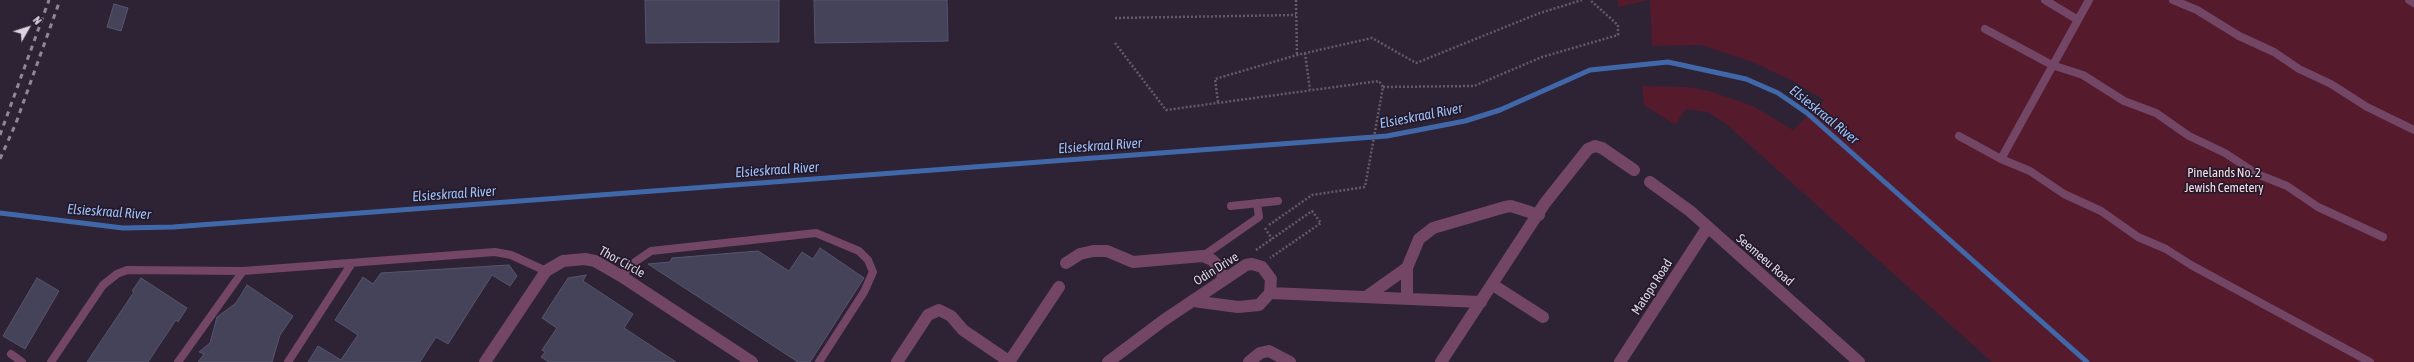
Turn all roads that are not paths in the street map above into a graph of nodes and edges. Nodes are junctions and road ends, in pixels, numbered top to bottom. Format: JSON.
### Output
{"nodes":[{"id":1,"x":2045,"y":0,"type":"edge"},
{"id":2,"x":2088,"y":0,"type":"edge"},
{"id":3,"x":2173,"y":0,"type":"edge"},
{"id":4,"x":2409,"y":0,"type":"edge"},
{"id":5,"x":2414,"y":4,"type":"edge"},
{"id":6,"x":2078,"y":20,"type":"junction"},
{"id":7,"x":1985,"y":29,"type":"dead end"},
{"id":8,"x":2052,"y":65,"type":"junction"},
{"id":9,"x":2414,"y":130,"type":"edge"},
{"id":10,"x":1958,"y":136,"type":"dead end"},
{"id":11,"x":2001,"y":159,"type":"junction"},
{"id":12,"x":1634,"y":170,"type":"dead end"},
{"id":13,"x":1650,"y":182,"type":"dead end"},
{"id":14,"x":1278,"y":201,"type":"dead end"},
{"id":15,"x":1257,"y":203,"type":"junction"},
{"id":16,"x":1231,"y":206,"type":"dead end"},
{"id":17,"x":1539,"y":215,"type":"junction"},
{"id":18,"x":1707,"y":228,"type":"junction"},
{"id":19,"x":2383,"y":237,"type":"dead end"},
{"id":20,"x":1203,"y":256,"type":"junction"},
{"id":21,"x":352,"y":263,"type":"junction"},
{"id":22,"x":1066,"y":264,"type":"dead end"},
{"id":23,"x":1407,"y":268,"type":"junction"},
{"id":24,"x":243,"y":271,"type":"junction"},
{"id":25,"x":546,"y":271,"type":"junction"},
{"id":26,"x":621,"y":276,"type":"junction"},
{"id":27,"x":1224,"y":279,"type":"junction"},
{"id":28,"x":1493,"y":285,"type":"junction"},
{"id":29,"x":1059,"y":286,"type":"dead end"},
{"id":30,"x":1270,"y":293,"type":"junction"},
{"id":31,"x":1366,"y":297,"type":"junction"},
{"id":32,"x":1408,"y":298,"type":"junction"},
{"id":33,"x":1192,"y":301,"type":"junction"},
{"id":34,"x":1481,"y":302,"type":"junction"},
{"id":35,"x":1543,"y":317,"type":"dead end"},
{"id":36,"x":11,"y":354,"type":"dead end"},
{"id":37,"x":22,"y":362,"type":"edge"},
{"id":38,"x":51,"y":362,"type":"edge"},
{"id":39,"x":178,"y":362,"type":"edge"},
{"id":40,"x":288,"y":362,"type":"edge"},
{"id":41,"x":485,"y":362,"type":"edge"},
{"id":42,"x":752,"y":362,"type":"edge"},
{"id":43,"x":819,"y":362,"type":"edge"},
{"id":44,"x":897,"y":362,"type":"edge"},
{"id":45,"x":1010,"y":362,"type":"edge"},
{"id":46,"x":1108,"y":362,"type":"edge"},
{"id":47,"x":1249,"y":362,"type":"edge"},
{"id":48,"x":1290,"y":362,"type":"edge"},
{"id":49,"x":1441,"y":362,"type":"edge"},
{"id":50,"x":1620,"y":362,"type":"edge"},
{"id":51,"x":1859,"y":362,"type":"edge"},
{"id":52,"x":2370,"y":362,"type":"edge"}],
"edges":[{"from":1,"to":6,"type":"lane"},
{"from":2,"to":6,"type":"lane"},
{"from":3,"to":9,"type":"lane"},
{"from":4,"to":5,"type":"lane"},
{"from":6,"to":8,"type":"lane"},
{"from":7,"to":8,"type":"lane"},
{"from":8,"to":11,"type":"lane"},
{"from":8,"to":19,"type":"lane"},
{"from":10,"to":11,"type":"lane"},
{"from":11,"to":52,"type":"lane"},
{"from":12,"to":17,"type":"street"},
{"from":13,"to":18,"type":"street","name":"Seemeeu Road"},
{"from":14,"to":15,"type":"lane"},
{"from":15,"to":16,"type":"lane"},
{"from":15,"to":20,"type":"lane"},
{"from":17,"to":23,"type":"street"},
{"from":17,"to":28,"type":"street"},
{"from":18,"to":50,"type":"street","name":"Matopo Road"},
{"from":18,"to":51,"type":"street","name":"Seemeeu Road"},
{"from":20,"to":22,"type":"street"},
{"from":20,"to":27,"type":"street"},
{"from":21,"to":24,"type":"lane"},
{"from":21,"to":25,"type":"lane"},
{"from":21,"to":40,"type":"lane"},
{"from":23,"to":31,"type":"street"},
{"from":23,"to":32,"type":"street"},
{"from":24,"to":38,"type":"lane"},
{"from":24,"to":39,"type":"lane"},
{"from":25,"to":26,"type":"street","name":"Thor Circle"},
{"from":25,"to":41,"type":"street","name":"Thor Circle"},
{"from":26,"to":42,"type":"street","name":"Thor Circle"},
{"from":26,"to":43,"type":"lane"},
{"from":27,"to":30,"type":"street","name":"Odin Drive"},
{"from":27,"to":33,"type":"street","name":"Odin Drive"},
{"from":28,"to":34,"type":"street"},
{"from":28,"to":35,"type":"street"},
{"from":29,"to":45,"type":"street"},
{"from":30,"to":31,"type":"street"},
{"from":30,"to":33,"type":"street","name":"Odin Drive"},
{"from":31,"to":32,"type":"street"},
{"from":32,"to":34,"type":"street"},
{"from":33,"to":46,"type":"street","name":"Odin Drive"},
{"from":34,"to":49,"type":"street"},
{"from":36,"to":37,"type":"lane"},
{"from":44,"to":45,"type":"street"},
{"from":47,"to":48,"type":"street"}]}
